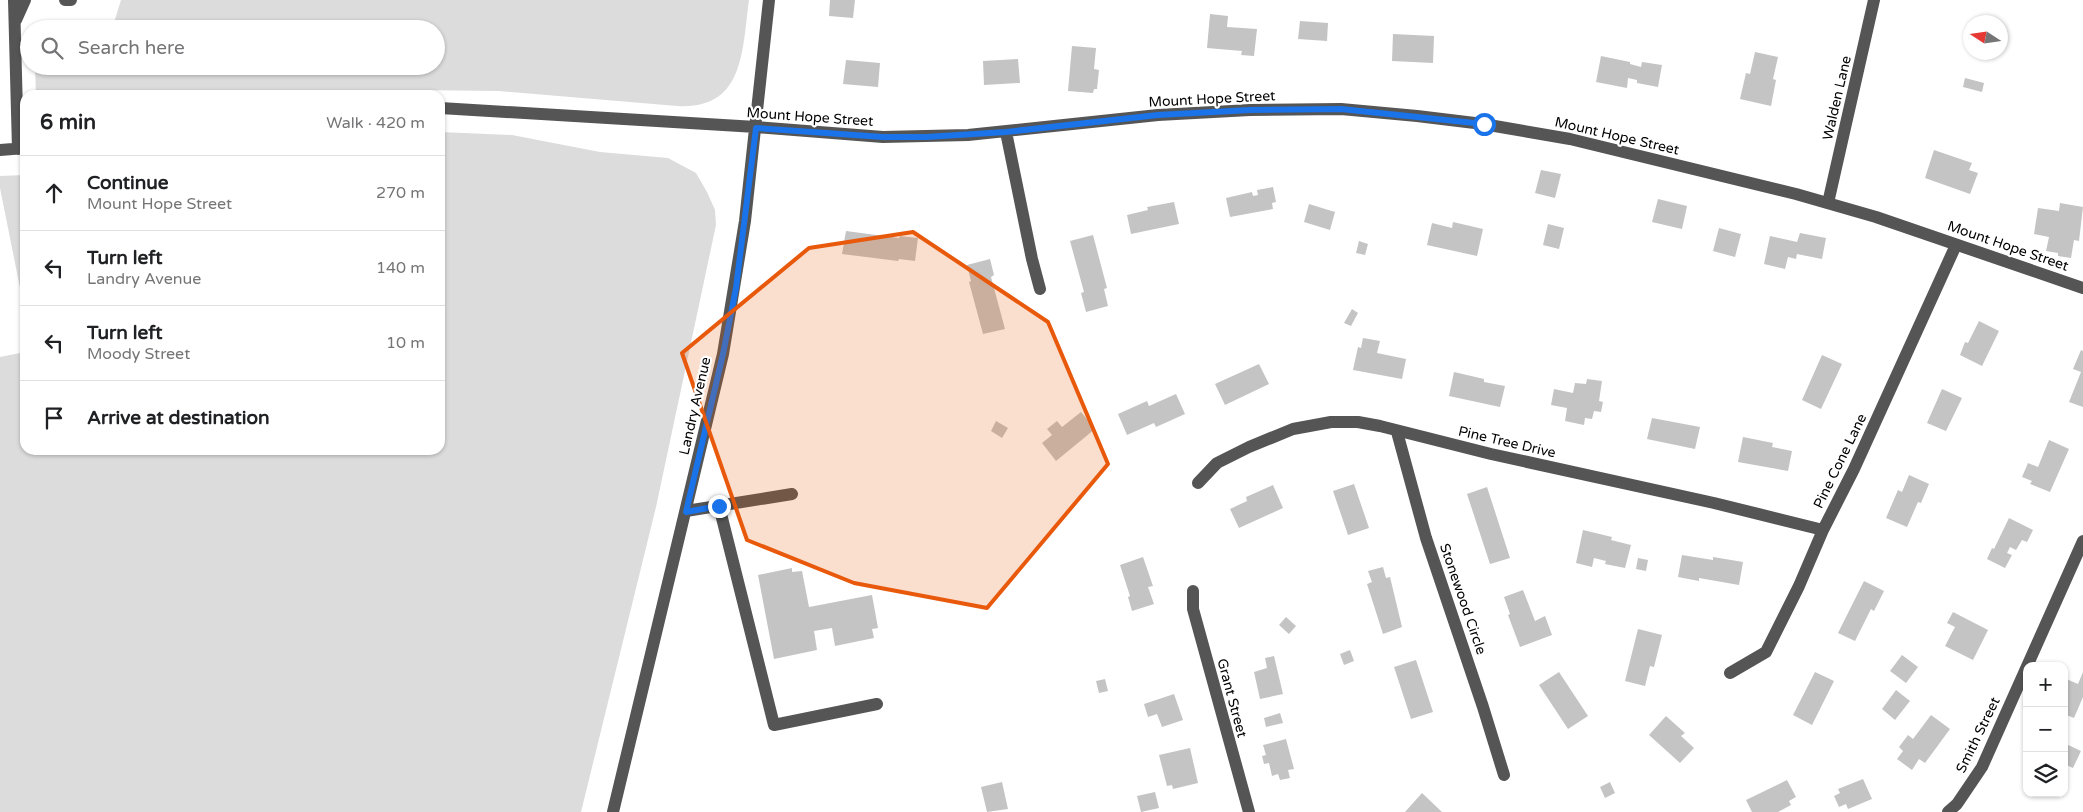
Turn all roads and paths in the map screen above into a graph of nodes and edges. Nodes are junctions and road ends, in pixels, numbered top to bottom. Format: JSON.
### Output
{"nodes":[{"id":1,"x":14,"y":0,"type":"edge"},
{"id":2,"x":25,"y":0,"type":"edge"},
{"id":3,"x":65,"y":0,"type":"edge"},
{"id":4,"x":71,"y":0,"type":"edge"},
{"id":5,"x":769,"y":0,"type":"edge"},
{"id":6,"x":1874,"y":0,"type":"edge"},
{"id":7,"x":14,"y":22,"type":"junction"},
{"id":8,"x":445,"y":108,"type":"edge"},
{"id":9,"x":756,"y":128,"type":"junction"},
{"id":10,"x":20,"y":131,"type":"edge"},
{"id":11,"x":1006,"y":132,"type":"junction"},
{"id":12,"x":20,"y":149,"type":"edge"},
{"id":13,"x":0,"y":150,"type":"edge"},
{"id":14,"x":1828,"y":203,"type":"junction"},
{"id":15,"x":1956,"y":245,"type":"junction"},
{"id":16,"x":2083,"y":288,"type":"edge"},
{"id":17,"x":1040,"y":289,"type":"dead end"},
{"id":18,"x":1397,"y":432,"type":"junction"},
{"id":19,"x":1198,"y":483,"type":"dead end"},
{"id":20,"x":792,"y":494,"type":"dead end"},
{"id":21,"x":719,"y":506,"type":"junction"},
{"id":22,"x":686,"y":512,"type":"junction"},
{"id":23,"x":1823,"y":530,"type":"junction"},
{"id":24,"x":2083,"y":541,"type":"edge"},
{"id":25,"x":1193,"y":591,"type":"dead end"},
{"id":26,"x":1730,"y":673,"type":"dead end"},
{"id":27,"x":877,"y":704,"type":"dead end"},
{"id":28,"x":1504,"y":775,"type":"dead end"},
{"id":29,"x":613,"y":812,"type":"edge"},
{"id":30,"x":1248,"y":812,"type":"edge"},
{"id":31,"x":1948,"y":812,"type":"edge"}],
"edges":[{"from":1,"to":7,"type":"street"},
{"from":2,"to":7,"type":"street"},
{"from":3,"to":4,"type":"street"},
{"from":5,"to":9,"type":"street","name":"Landry Avenue"},
{"from":6,"to":14,"type":"street","name":"Walden Lane"},
{"from":7,"to":10,"type":"street"},
{"from":8,"to":9,"type":"street","name":"Mount Hope Street"},
{"from":9,"to":11,"type":"street","name":"Mount Hope Street"},
{"from":9,"to":22,"type":"street","name":"Landry Avenue"},
{"from":11,"to":14,"type":"street","name":"Mount Hope Street"},
{"from":11,"to":17,"type":"street"},
{"from":12,"to":13,"type":"street"},
{"from":14,"to":15,"type":"street","name":"Mount Hope Street"},
{"from":15,"to":16,"type":"street","name":"Mount Hope Street"},
{"from":15,"to":23,"type":"street","name":"Pine Cone Lane"},
{"from":18,"to":19,"type":"street","name":"Pine Tree Drive"},
{"from":18,"to":23,"type":"street","name":"Pine Tree Drive"},
{"from":18,"to":28,"type":"street","name":"Stonewood Circle"},
{"from":20,"to":21,"type":"street"},
{"from":21,"to":22,"type":"street"},
{"from":21,"to":27,"type":"street"},
{"from":22,"to":29,"type":"street","name":"Landry Avenue"},
{"from":23,"to":26,"type":"street","name":"Pine Cone Lane"},
{"from":24,"to":31,"type":"street","name":"Smith Street"},
{"from":25,"to":30,"type":"street","name":"Grant Street"}]}
